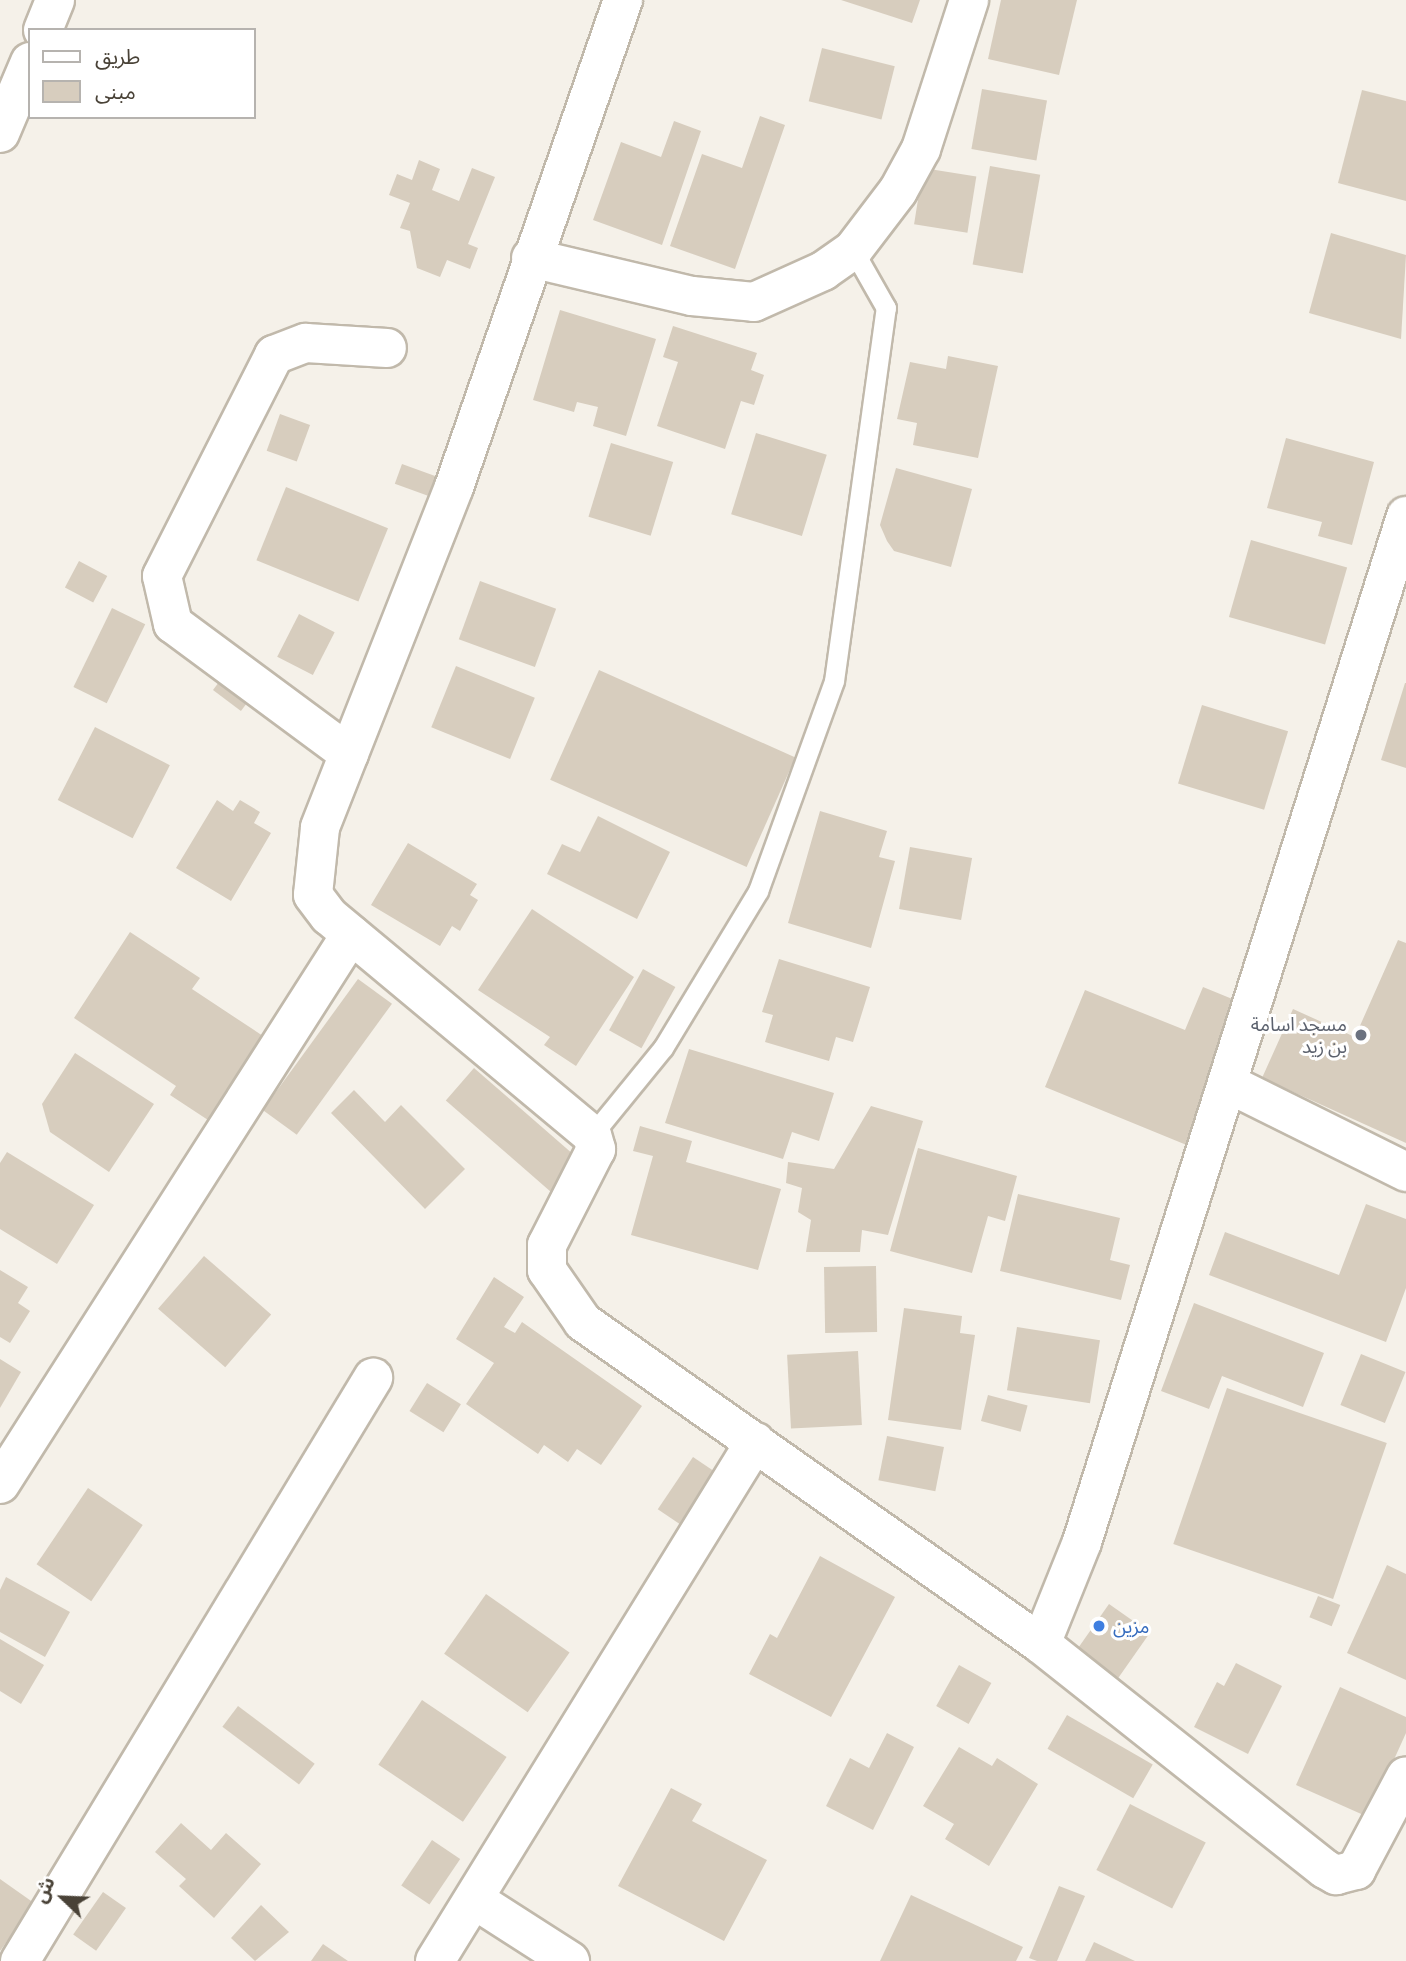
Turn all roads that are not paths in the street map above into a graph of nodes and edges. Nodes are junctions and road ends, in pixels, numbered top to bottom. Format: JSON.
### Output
{"nodes":[{"id":1,"x":55,"y":0,"type":"edge"},
{"id":2,"x":624,"y":0,"type":"edge"},
{"id":3,"x":968,"y":0,"type":"edge"},
{"id":4,"x":44,"y":28,"type":"edge"},
{"id":5,"x":28,"y":67,"type":"edge"},
{"id":6,"x":0,"y":133,"type":"edge"},
{"id":7,"x":853,"y":250,"type":"junction"},
{"id":8,"x":531,"y":258,"type":"junction"},
{"id":9,"x":387,"y":348,"type":"dead end"},
{"id":10,"x":1406,"y":516,"type":"edge"},
{"id":11,"x":349,"y":754,"type":"junction"},
{"id":12,"x":351,"y":934,"type":"junction"},
{"id":13,"x":1229,"y":1084,"type":"junction"},
{"id":14,"x":593,"y":1135,"type":"junction"},
{"id":15,"x":1406,"y":1172,"type":"edge"},
{"id":16,"x":373,"y":1378,"type":"dead end"},
{"id":17,"x":755,"y":1442,"type":"junction"},
{"id":18,"x":0,"y":1484,"type":"edge"},
{"id":19,"x":1041,"y":1644,"type":"junction"},
{"id":20,"x":1406,"y":1776,"type":"edge"},
{"id":21,"x":475,"y":1900,"type":"junction"},
{"id":22,"x":20,"y":1961,"type":"edge"},
{"id":23,"x":435,"y":1961,"type":"edge"},
{"id":24,"x":570,"y":1961,"type":"edge"}],
"edges":[{"from":1,"to":4,"type":"street"},
{"from":2,"to":8,"type":"street"},
{"from":3,"to":7,"type":"street"},
{"from":5,"to":6,"type":"street"},
{"from":7,"to":8,"type":"street"},
{"from":7,"to":14,"type":"lane"},
{"from":8,"to":11,"type":"street"},
{"from":9,"to":11,"type":"street"},
{"from":10,"to":13,"type":"street"},
{"from":11,"to":12,"type":"street"},
{"from":12,"to":14,"type":"street"},
{"from":12,"to":18,"type":"street"},
{"from":13,"to":15,"type":"street"},
{"from":13,"to":19,"type":"street"},
{"from":14,"to":17,"type":"street"},
{"from":16,"to":22,"type":"street"},
{"from":17,"to":19,"type":"street"},
{"from":17,"to":21,"type":"street"},
{"from":19,"to":20,"type":"street"},
{"from":21,"to":23,"type":"street"},
{"from":21,"to":24,"type":"street"}]}
